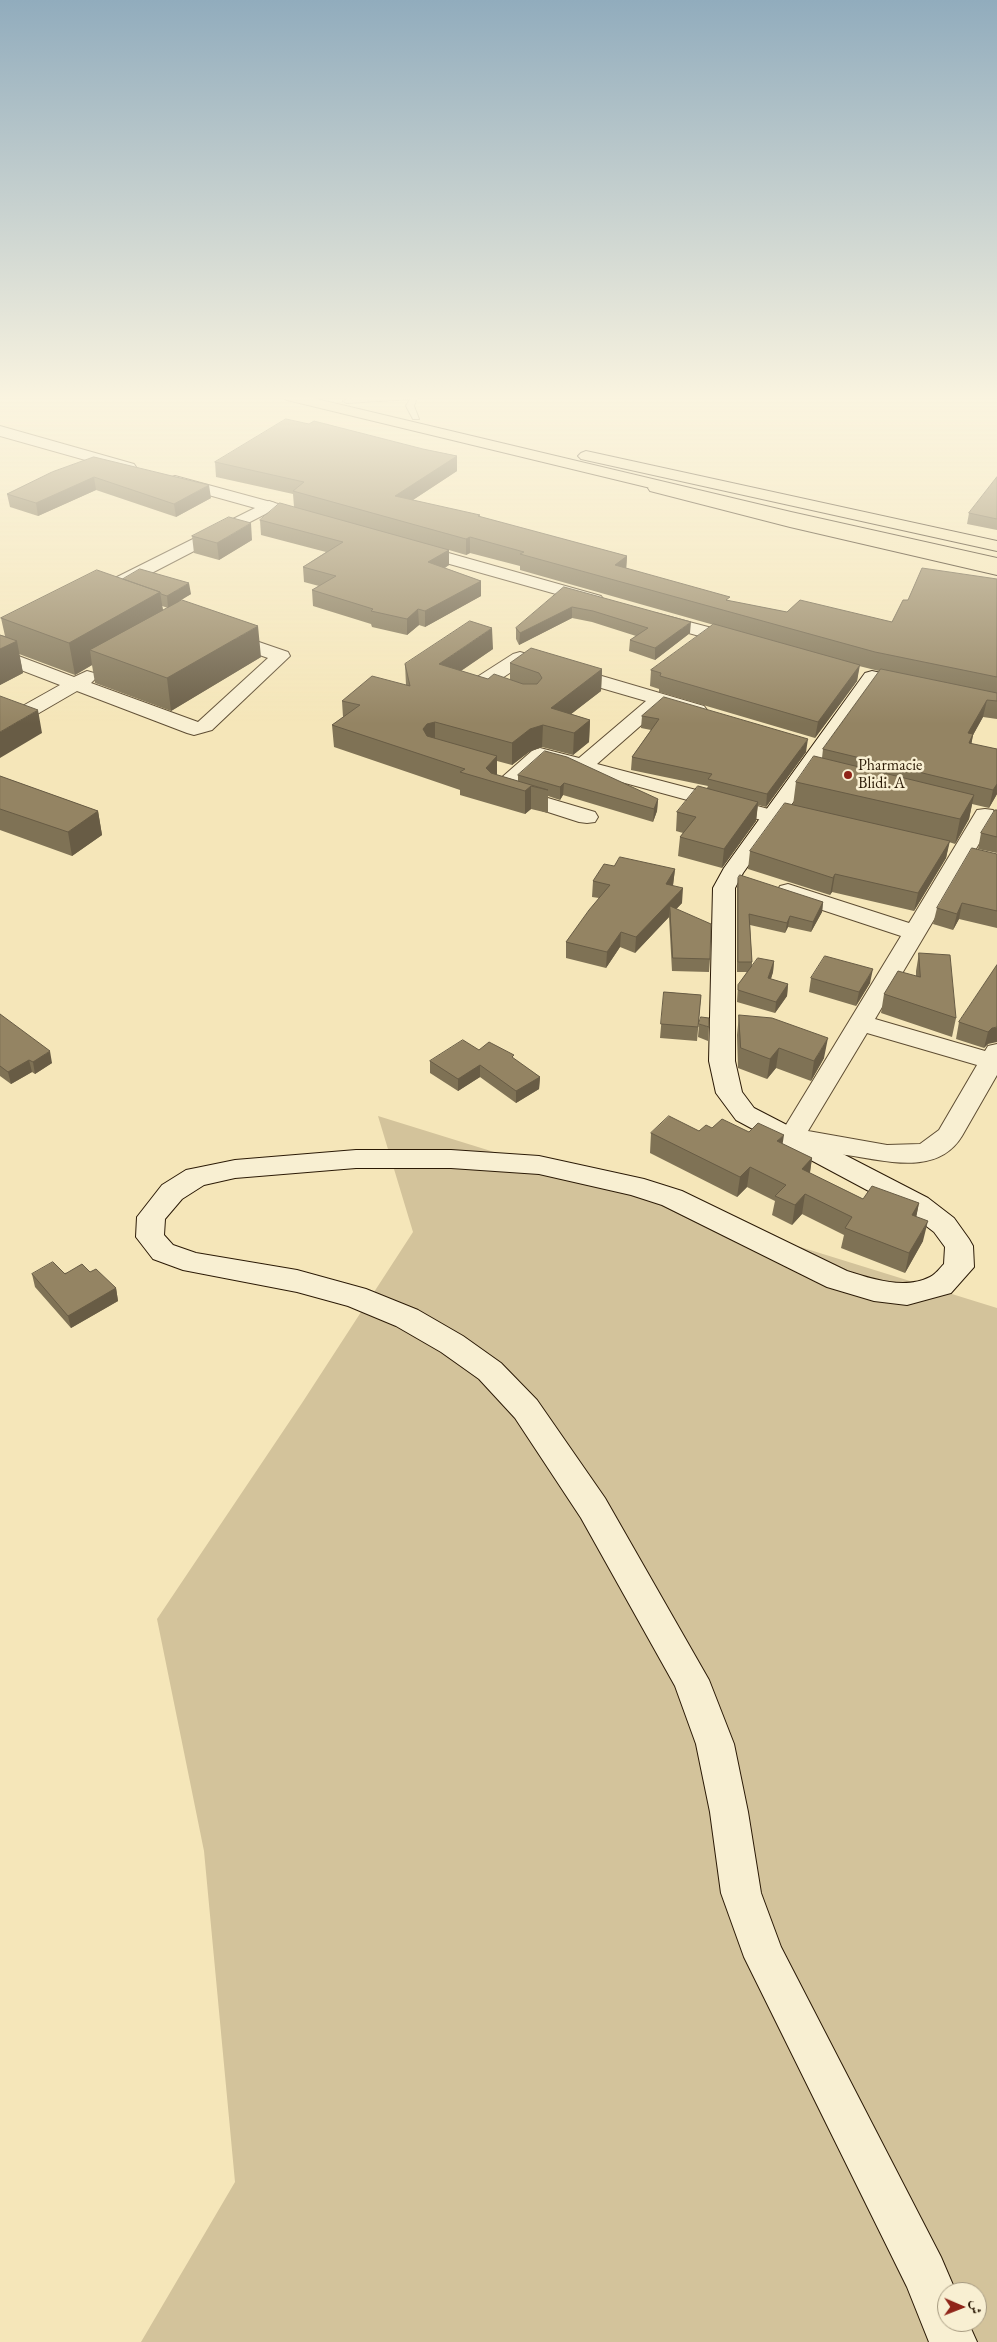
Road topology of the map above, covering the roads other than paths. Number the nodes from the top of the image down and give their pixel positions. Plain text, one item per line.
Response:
1 (717, 505) edge
2 (743, 505) edge
3 (791, 505) edge
4 (811, 505) edge
5 (269, 506) joint
6 (325, 522) edge
7 (399, 544) edge
8 (997, 546) edge
9 (997, 555) edge
10 (997, 563) edge
11 (997, 570) edge
12 (128, 602) edge
13 (614, 606) edge
14 (642, 614) edge
15 (211, 631) edge
16 (708, 632) junction
17 (692, 644) edge
18 (753, 645) edge
19 (3, 646) edge
20 (101, 669) edge
21 (76, 684) junction
22 (930, 689) edge
23 (660, 699) junction
24 (530, 700) edge
25 (0, 708) edge
26 (717, 716) edge
27 (582, 766) junction
28 (781, 814) junction
29 (983, 814) edge
30 (587, 817) dead end
31 (750, 879) junction
32 (916, 933) junction
33 (860, 1022) junction
34 (994, 1057) edge
35 (791, 1138) junction
36 (953, 2342) edge

1 - 11 main road
2 - 10 main road
3 - 9 main road
4 - 8 main road
5 - 6 street
5 - 12 street
7 - 13 street
14 - 16 street
15 - 21 street
16 - 17 street
16 - 18 street
19 - 21 street
20 - 21 street
21 - 25 street
22 - 28 street
23 - 24 street
23 - 26 street
23 - 27 street
27 - 28 street
27 - 30 street
28 - 31 street
29 - 32 street
31 - 32 street
31 - 35 street
32 - 33 street
33 - 34 street
33 - 35 street
34 - 35 street
35 - 36 street

